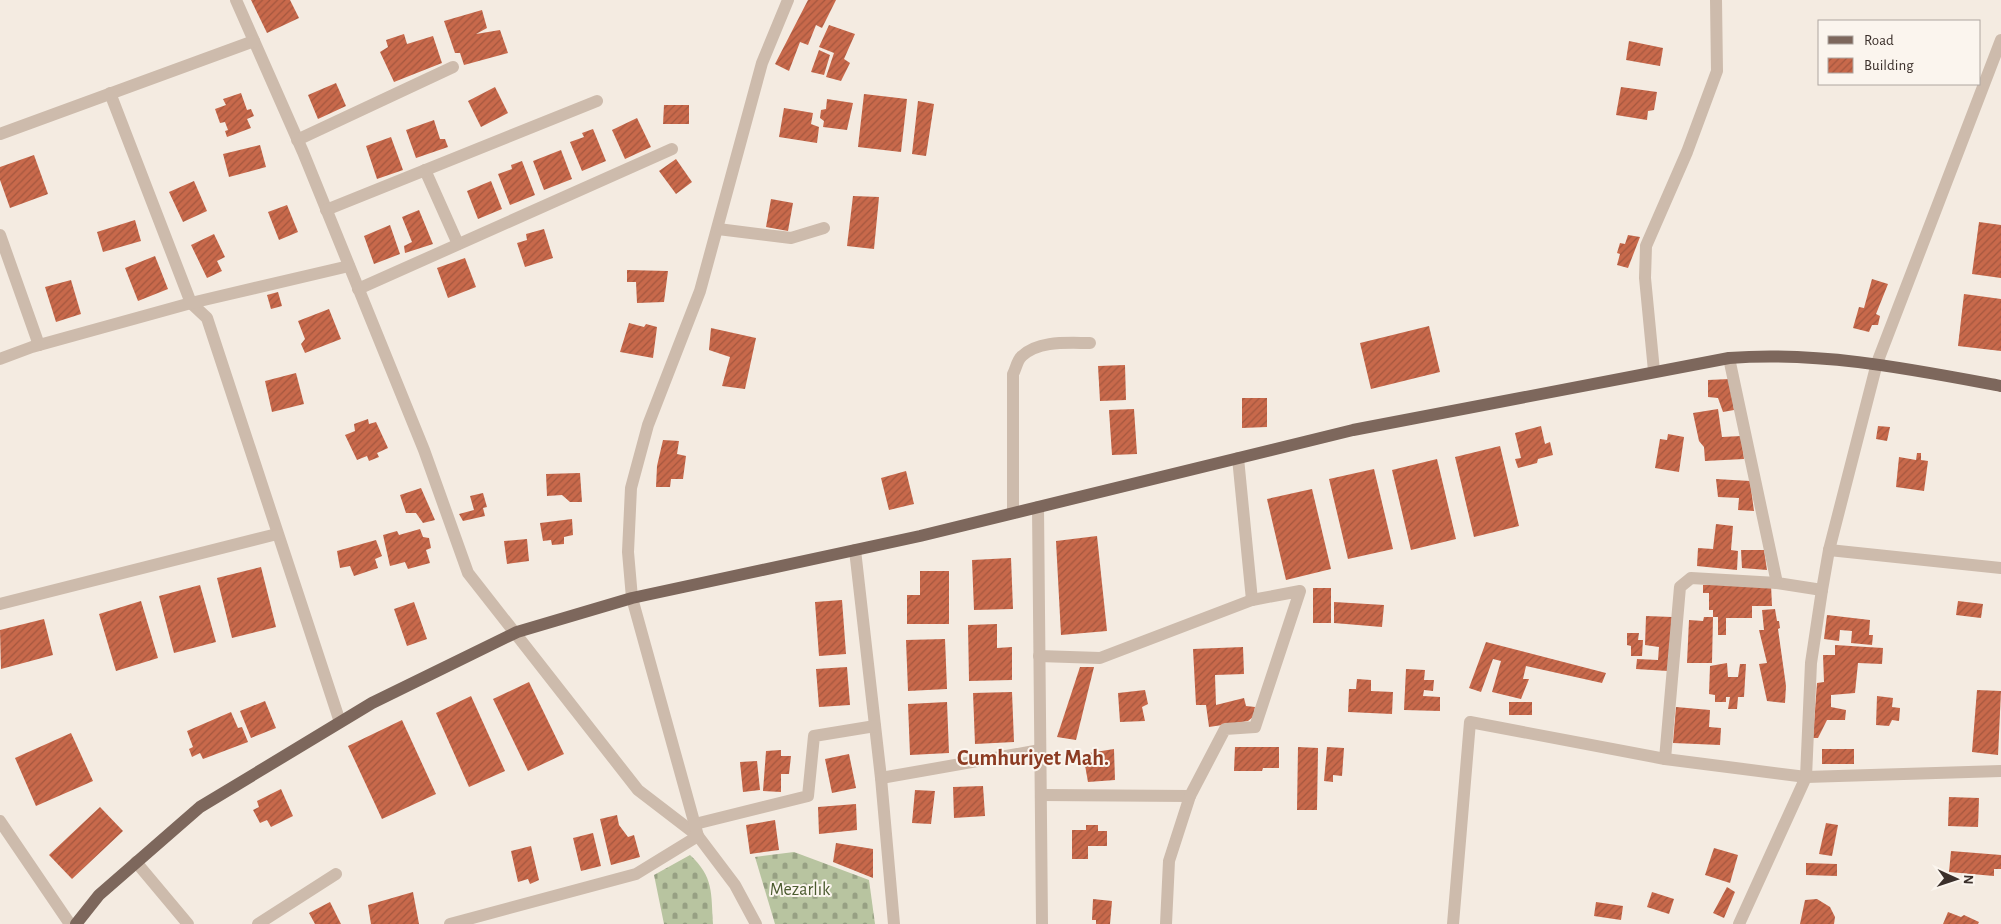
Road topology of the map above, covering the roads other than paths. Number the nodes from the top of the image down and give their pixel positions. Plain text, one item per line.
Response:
1 (236, 0) edge
2 (788, 0) edge
3 (1716, 0) edge
4 (254, 40) junction
5 (2001, 40) edge
6 (453, 67) dead end
7 (110, 93) junction
8 (597, 102) dead end
9 (0, 134) edge
10 (297, 140) junction
11 (672, 149) dead end
12 (425, 170) junction
13 (326, 210) junction
14 (824, 228) dead end
15 (718, 229) junction
16 (0, 235) edge
17 (458, 244) junction
18 (349, 266) junction
19 (358, 289) junction
20 (191, 303) junction
21 (1090, 343) dead end
22 (38, 345) junction
23 (1729, 358) junction
24 (0, 359) edge
25 (1877, 362) junction
26 (1654, 371) junction
27 (2001, 386) edge
28 (1238, 458) junction
29 (1038, 507) junction
30 (1013, 513) junction
31 (277, 534) junction
32 (855, 550) junction
33 (1830, 550) junction
34 (2001, 568) edge
35 (1777, 583) junction
36 (1822, 590) junction
37 (632, 598) junction
38 (1252, 600) junction
39 (0, 604) edge
40 (516, 632) junction
41 (1039, 656) junction
42 (340, 722) junction
43 (875, 726) junction
44 (1040, 750) junction
45 (1665, 758) junction
46 (2001, 771) edge
47 (1806, 777) junction
48 (881, 778) junction
49 (1041, 795) junction
50 (1190, 796) junction
51 (0, 821) edge
52 (696, 830) junction
53 (136, 862) junction
54 (336, 874) dead end
55 (494, 918) edge
56 (70, 924) edge
57 (76, 924) edge
58 (188, 924) edge
59 (258, 924) edge
60 (450, 924) edge
61 (756, 924) edge
62 (894, 924) edge
63 (1042, 924) edge
64 (1166, 924) edge
65 (1453, 924) edge
66 (1739, 924) edge

1 - 4 street
2 - 15 street
3 - 26 street
4 - 7 street
4 - 10 street
5 - 25 street
6 - 10 street
7 - 9 street
7 - 20 street
8 - 12 street
10 - 13 street
11 - 17 street
12 - 13 street
12 - 17 street
13 - 18 street
14 - 15 street
15 - 37 street
16 - 22 street
17 - 19 street
18 - 19 street
18 - 20 street
19 - 40 street
20 - 22 street
20 - 31 street
21 - 30 street
22 - 24 street
23 - 25 main road
23 - 26 main road
23 - 35 street
25 - 27 main road
25 - 33 street
26 - 28 main road
28 - 29 main road
28 - 38 street
29 - 30 main road
29 - 41 street
30 - 32 main road
31 - 39 street
31 - 42 street
32 - 37 main road
32 - 43 street
33 - 34 street
33 - 36 street
35 - 36 street
35 - 45 street
36 - 47 street
37 - 40 main road
37 - 52 street
38 - 41 street
38 - 50 street
40 - 42 main road
40 - 52 street
41 - 44 street
42 - 53 main road
43 - 48 street
43 - 52 street
44 - 48 street
44 - 49 street
45 - 47 street
45 - 65 street
46 - 47 street
47 - 66 street
48 - 62 street
49 - 50 street
49 - 63 street
50 - 64 street
51 - 56 street
52 - 55 street
52 - 61 street
53 - 57 main road
53 - 58 street
54 - 59 street
55 - 60 street

